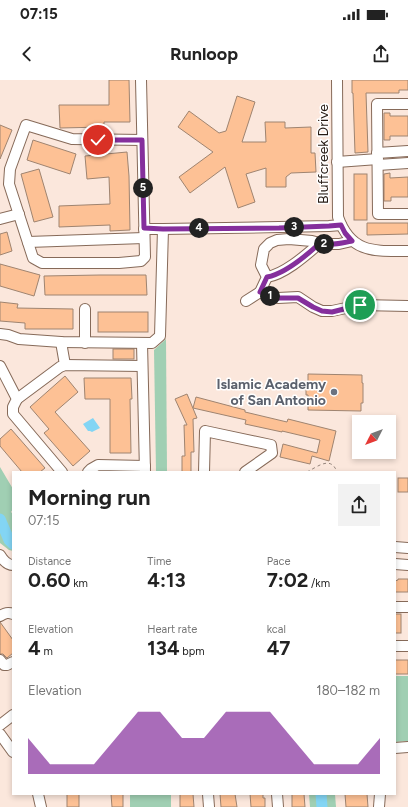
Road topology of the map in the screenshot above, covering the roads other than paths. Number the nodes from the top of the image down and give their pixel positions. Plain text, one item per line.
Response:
1 (141, 80) edge
2 (337, 80) edge
3 (408, 104) edge
4 (142, 140) junction
5 (408, 151) edge
6 (377, 159) junction
7 (337, 162) junction
8 (408, 163) edge
9 (5, 180) edge
10 (19, 214) junction
11 (408, 214) edge
12 (0, 219) edge
13 (341, 225) junction
14 (163, 229) junction
15 (144, 233) junction
16 (28, 242) junction
17 (320, 243) junction
18 (355, 243) junction
19 (408, 251) edge
20 (267, 277) junction
21 (260, 292) junction
22 (246, 301) dead end
23 (408, 306) edge
24 (85, 309) dead end
25 (0, 334) edge
26 (61, 342) junction
27 (85, 343) junction
28 (142, 343) junction
29 (65, 365) junction
30 (0, 366) edge
31 (142, 366) junction
32 (17, 399) junction
33 (145, 469) edge
34 (61, 471) edge
35 (89, 471) edge
36 (204, 471) edge
37 (245, 471) edge
38 (396, 547) edge
39 (408, 548) edge
40 (396, 564) edge
41 (408, 564) edge
42 (396, 607) edge
43 (408, 607) edge
44 (12, 614) edge
45 (0, 616) edge
46 (396, 646) edge
47 (408, 646) edge
48 (0, 660) edge
49 (12, 663) edge
50 (12, 716) edge
51 (0, 725) edge
52 (0, 734) edge
53 (408, 747) edge
54 (396, 748) edge
55 (12, 751) edge
56 (38, 795) edge
57 (208, 795) edge
58 (277, 795) edge
59 (380, 795) edge
60 (41, 807) edge
61 (209, 807) edge
62 (278, 807) edge
63 (379, 807) edge

1 - 4 street
2 - 7 street, Bluffcreek Drive
3 - 6 street
4 - 9 street
4 - 15 street
5 - 6 street
6 - 7 street
6 - 8 street
6 - 11 street
7 - 13 street, Bluffcreek Drive
9 - 10 street
10 - 12 street
10 - 16 street
13 - 14 street
13 - 18 street, Bluffcreek Drive
14 - 15 street
14 - 28 street
15 - 16 street
15 - 16 street
17 - 18 street
17 - 20 street
17 - 20 street
18 - 19 street
20 - 21 street
21 - 22 street
21 - 23 street
24 - 27 street
25 - 26 street
26 - 27 street
26 - 29 street
27 - 28 street
28 - 31 street
29 - 31 street
29 - 32 street
30 - 32 street
31 - 33 street
32 - 34 street
33 - 35 street
36 - 37 street
38 - 39 street
40 - 41 street
42 - 43 street
44 - 45 street
46 - 47 street
48 - 49 street
50 - 51 street
52 - 55 street
53 - 54 street
56 - 60 street
57 - 61 street
58 - 62 street
59 - 63 street

